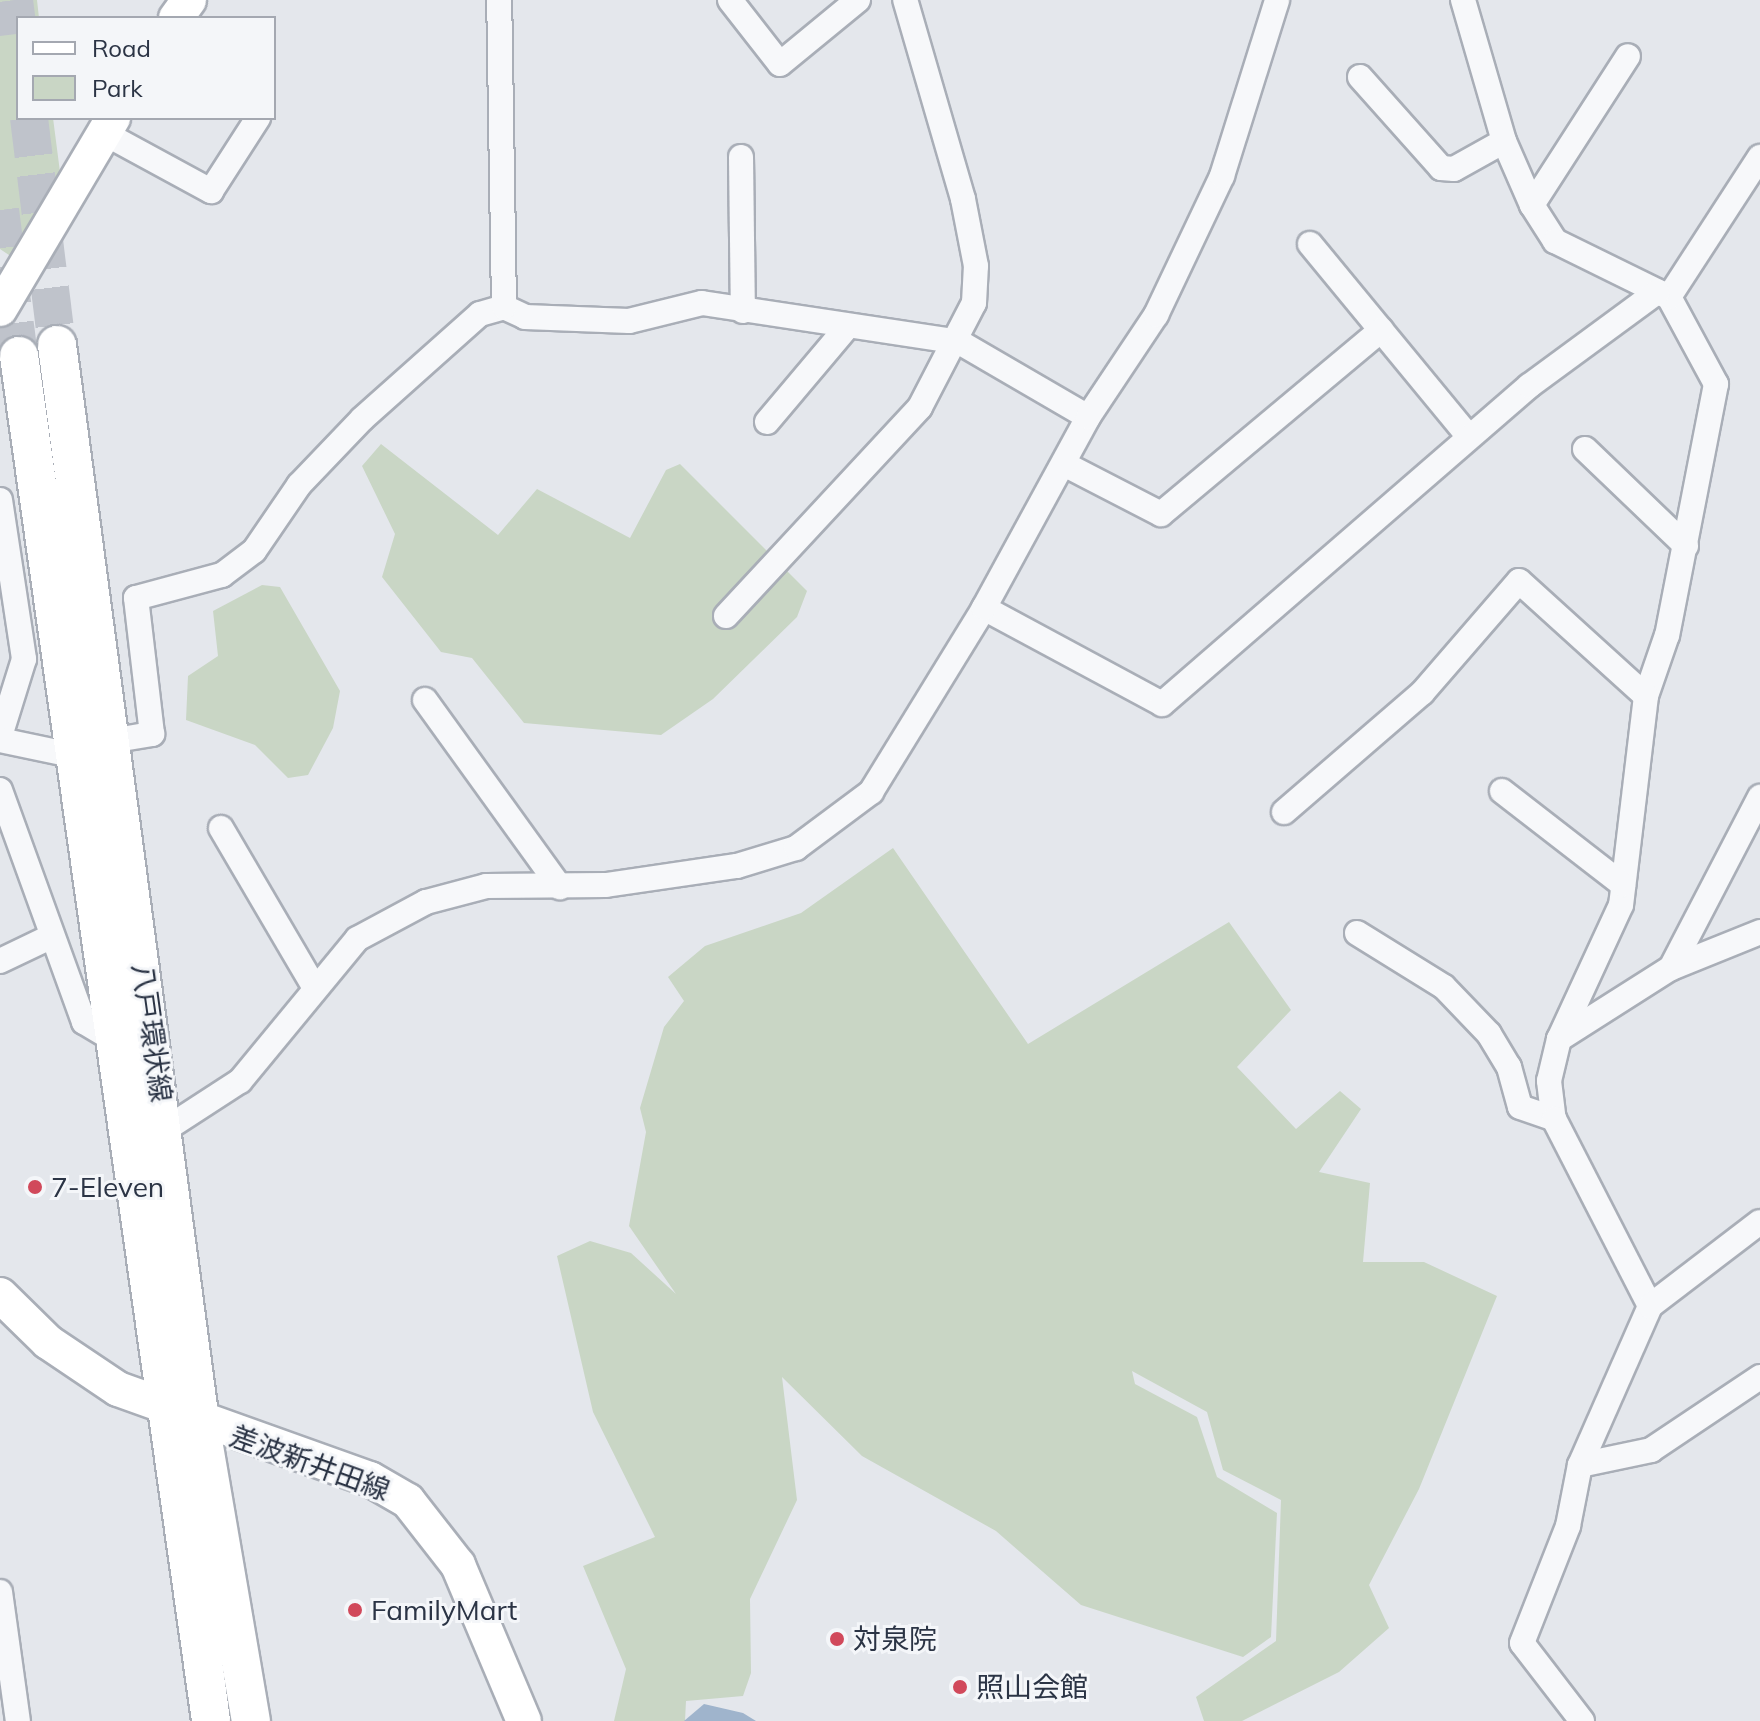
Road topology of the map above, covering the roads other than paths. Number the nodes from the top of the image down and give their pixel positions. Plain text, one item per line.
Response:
1 (499, 0) edge
2 (730, 0) edge
3 (858, 0) edge
4 (905, 0) edge
5 (1277, 0) edge
6 (1463, 0) edge
7 (1628, 56) dead end
8 (1360, 77) dead end
9 (257, 120) edge
10 (108, 126) edge
11 (1504, 141) junction
12 (741, 157) dead end
13 (1760, 157) edge
14 (1532, 205) junction
15 (1310, 244) dead end
16 (5, 286) edge
17 (1663, 294) junction
18 (504, 307) junction
19 (743, 311) junction
20 (847, 327) junction
21 (1381, 330) junction
22 (959, 342) junction
23 (57, 345) tunnel mouth
24 (19, 356) tunnel mouth
25 (1088, 417) junction
26 (767, 422) dead end
27 (1469, 437) junction
28 (1585, 449) dead end
29 (1064, 464) junction
30 (0, 500) edge
31 (1686, 546) junction
32 (984, 608) junction
33 (726, 616) dead end
34 (1646, 696) junction
35 (425, 700) dead end
36 (0, 738) edge
37 (93, 749) junction
38 (1502, 791) dead end
39 (0, 796) edge
40 (1760, 797) edge
41 (1284, 812) dead end
42 (221, 828) dead end
43 (1623, 885) junction
44 (560, 887) junction
45 (1760, 932) edge
46 (1357, 933) dead end
47 (48, 938) junction
48 (0, 961) edge
49 (1671, 968) junction
50 (315, 988) junction
51 (1559, 1039) junction
52 (117, 1042) junction
53 (1554, 1119) junction
54 (166, 1129) junction
55 (1760, 1222) edge
56 (0, 1295) edge
57 (1650, 1306) junction
58 (1760, 1377) edge
59 (183, 1417) junction
60 (1580, 1465) junction
61 (0, 1592) edge
62 (18, 1721) edge
63 (211, 1721) edge
64 (251, 1721) edge
65 (524, 1721) edge
66 (1582, 1721) edge

1 - 18 street
2 - 3 street
4 - 22 street
5 - 25 street
6 - 11 street
7 - 14 street
8 - 11 street
9 - 10 street
10 - 16 main road
11 - 14 street
12 - 19 street
13 - 17 street
14 - 17 street
15 - 21 street
17 - 27 street
17 - 31 street
18 - 19 street
18 - 37 street
19 - 20 street
20 - 22 street
20 - 26 street
21 - 27 street
21 - 29 street
22 - 25 street
22 - 33 street
23 - 37 main road, 八戸環状線
24 - 37 main road, 八戸環状線
25 - 29 street
27 - 32 street
28 - 31 street
29 - 32 street
30 - 36 street
31 - 34 street
32 - 44 street
34 - 41 street
34 - 43 street
35 - 44 street
36 - 37 street
37 - 52 main road, 八戸環状線
37 - 54 main road, 八戸環状線
38 - 43 street
39 - 47 street
40 - 49 street
42 - 50 street
43 - 51 street
44 - 50 street
45 - 49 street
46 - 53 street
47 - 48 street
47 - 52 street
49 - 51 street
50 - 54 street
51 - 53 street
52 - 59 main road, 八戸環状線
53 - 57 street
54 - 59 main road, 八戸環状線
55 - 57 street
56 - 59 main road, 差波新井田線
57 - 60 street
58 - 60 street
59 - 63 main road, 八戸環状線
59 - 64 main road, 八戸環状線
59 - 65 main road, 差波新井田線
60 - 66 street
61 - 62 street

